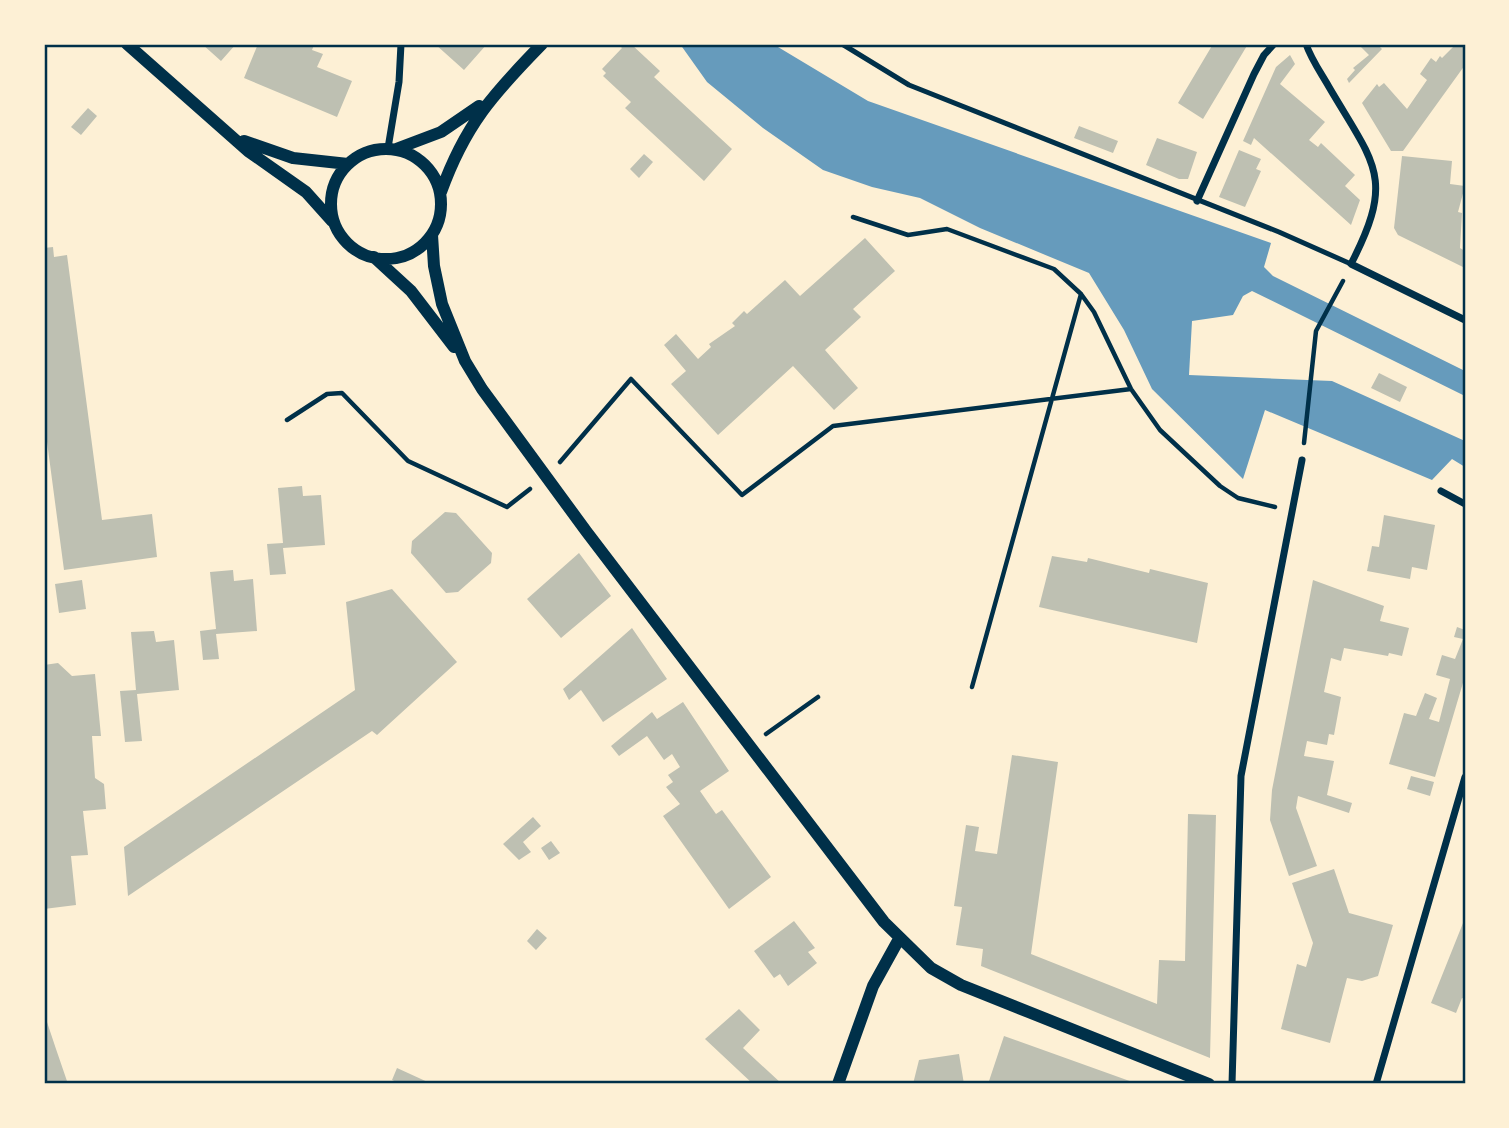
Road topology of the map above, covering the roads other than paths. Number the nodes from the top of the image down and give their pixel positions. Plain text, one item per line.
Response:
1 (127, 44) edge
2 (401, 44) edge
3 (542, 44) edge
4 (842, 44) edge
5 (1274, 44) edge
6 (1306, 44) edge
7 (488, 100) junction
8 (231, 135) junction
9 (392, 149) junction
10 (348, 164) junction
11 (440, 192) junction
12 (1197, 201) junction
13 (336, 225) junction
14 (432, 235) junction
15 (374, 257) junction
16 (1350, 264) junction
17 (1465, 320) edge
18 (465, 361) junction
19 (1302, 460) dead end
20 (1441, 491) dead end
21 (1465, 504) edge
22 (1465, 777) edge
23 (899, 939) junction
24 (838, 1084) edge
25 (1209, 1084) edge
26 (1232, 1084) edge
27 (1376, 1084) edge

1 - 8 street
2 - 9 street
3 - 7 street
4 - 12 lane
5 - 12 street
6 - 16 street
7 - 9 street
7 - 11 street
8 - 10 street
8 - 13 street
9 - 10 street
9 - 11 street
10 - 13 street
11 - 14 street
12 - 16 lane
13 - 15 street
14 - 15 street
14 - 18 street
15 - 18 street
16 - 17 street
18 - 23 street
19 - 26 street
20 - 21 street
22 - 27 street
23 - 24 street
23 - 25 street

